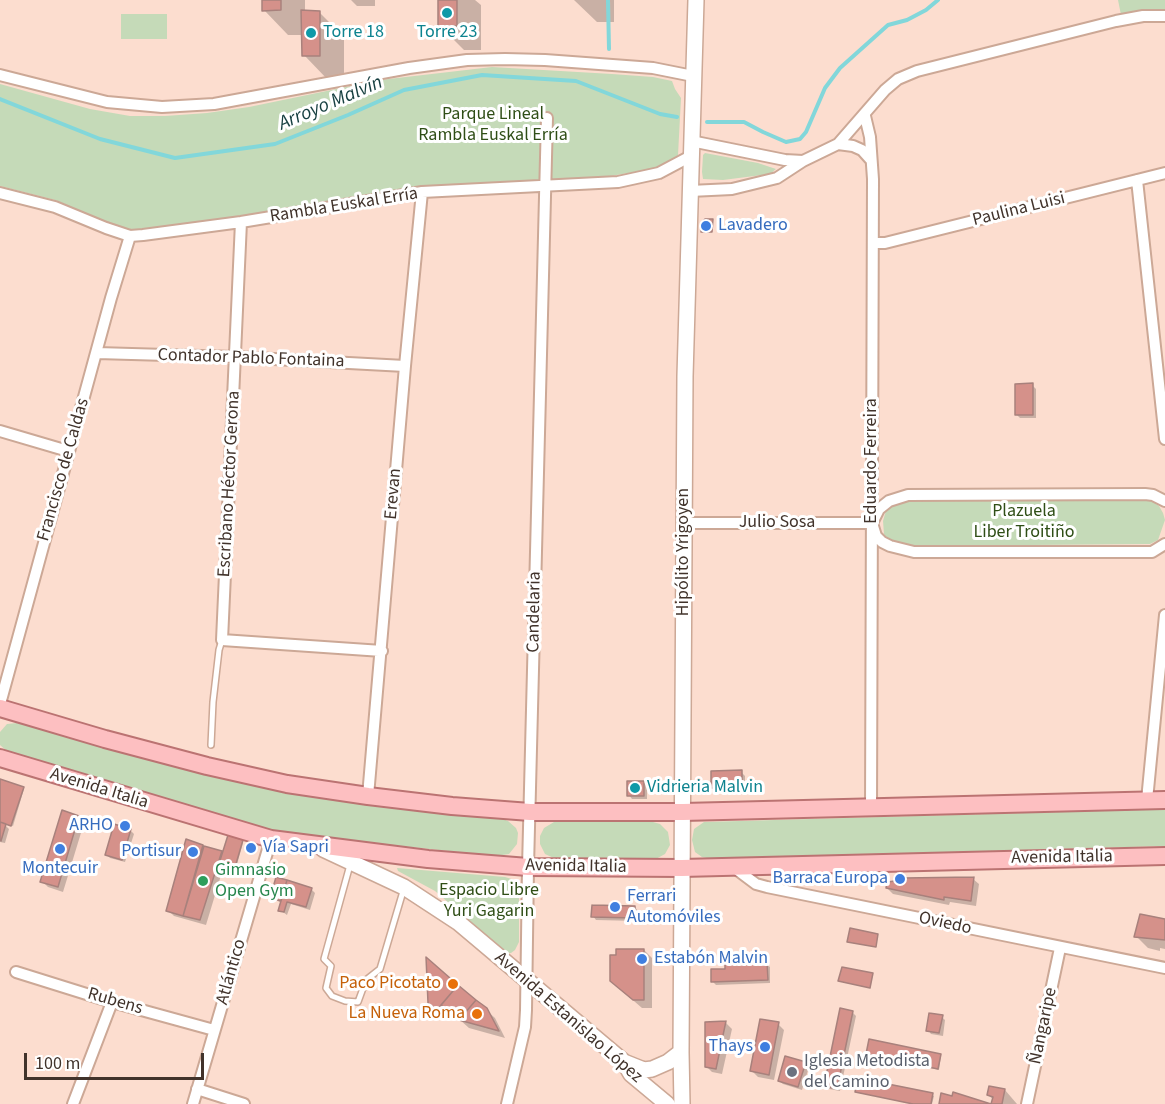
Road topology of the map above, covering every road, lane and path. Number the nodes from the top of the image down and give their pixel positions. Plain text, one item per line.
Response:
1 (696, 0) edge
2 (1165, 16) edge
3 (0, 75) edge
4 (693, 76) junction
5 (865, 116) junction
6 (547, 118) dead end
7 (838, 144) junction
8 (691, 148) junction
9 (871, 160) junction
10 (803, 161) junction
11 (1165, 173) edge
12 (1137, 180) junction
13 (546, 187) junction
14 (690, 191) junction
15 (422, 192) junction
16 (0, 193) edge
17 (242, 222) junction
18 (130, 236) junction
19 (873, 243) junction
20 (97, 353) junction
21 (236, 357) junction
22 (405, 366) junction
23 (0, 431) edge
24 (1165, 439) edge
25 (68, 451) junction
26 (1165, 501) edge
27 (683, 523) junction
28 (872, 524) junction
29 (1165, 544) edge
30 (1165, 615) edge
31 (222, 640) junction
32 (382, 651) junction
33 (0, 706) edge
34 (211, 745) dead end
35 (0, 758) edge
36 (368, 796) junction
37 (1148, 800) junction
38 (1165, 800) edge
39 (871, 808) junction
40 (530, 812) junction
41 (683, 812) junction
42 (271, 839) junction
43 (312, 845) junction
44 (1165, 856) edge
45 (351, 861) junction
46 (731, 866) junction
47 (528, 867) junction
48 (682, 867) junction
49 (404, 887) junction
50 (1060, 948) junction
51 (1165, 968) edge
52 (16, 972) dead end
53 (526, 980) junction
54 (112, 1002) junction
55 (214, 1030) junction
56 (681, 1052) junction
57 (624, 1062) junction
58 (197, 1089) junction
59 (73, 1104) edge
60 (193, 1104) edge
61 (244, 1104) edge
62 (507, 1104) edge
63 (667, 1104) edge
64 (682, 1104) edge
65 (1027, 1104) edge

1 - 4 street, Hipólito Yrigoyen
2 - 5 street
3 - 4 street
4 - 8 street, Hipólito Yrigoyen
5 - 7 street
5 - 9 street, Eduardo Ferreira
6 - 13 street, Candelaria
7 - 9 street
7 - 10 street
8 - 10 street
8 - 13 street, Rambla Euskal Erría
8 - 14 street, Hipólito Yrigoyen
9 - 19 street, Eduardo Ferreira
10 - 14 street
11 - 12 street, Paulina Luisi
12 - 19 street, Paulina Luisi
12 - 24 street
13 - 15 street, Rambla Euskal Erría
13 - 40 street, Candelaria
14 - 27 street, Hipólito Yrigoyen
15 - 17 street, Rambla Euskal Erría
15 - 22 street, Erevan
16 - 18 street, Rambla Euskal Erría
17 - 18 street, Rambla Euskal Erría
17 - 21 street, Escribano Héctor Gerona
18 - 20 street, Francisco de Caldas
19 - 28 street, Eduardo Ferreira
20 - 21 street, Contador Pablo Fontaina
20 - 25 street, Francisco de Caldas
21 - 22 street, Contador Pablo Fontaina
21 - 31 street, Escribano Héctor Gerona
22 - 32 street, Erevan
23 - 25 street
25 - 33 street, Francisco de Caldas
26 - 28 street
27 - 28 street, Julio Sosa
27 - 41 street, Hipólito Yrigoyen
28 - 29 street
28 - 39 street, Eduardo Ferreira
30 - 37 street
31 - 32 street
31 - 34 lane, Escribano Héctor Gerona
32 - 36 street, Erevan
33 - 36 main road
35 - 42 main road, Avenida Italia
36 - 40 main road
37 - 38 main road
37 - 39 main road
39 - 41 main road
40 - 41 main road
40 - 47 street, Candelaria
41 - 48 street, Hipólito Yrigoyen
42 - 43 main road, Avenida Italia
42 - 55 street, Atlántico
43 - 45 street, Avenida Estanislao López
43 - 47 main road, Avenida Italia
44 - 46 main road, Avenida Italia
45 - 49 street, Avenida Estanislao López
45 - 49 lane
46 - 48 main road, Avenida Italia
46 - 50 street, Oviedo
47 - 48 main road, Avenida Italia
47 - 53 street, Candelaria
48 - 56 street, Hipólito Yrigoyen
49 - 53 street, Avenida Estanislao López
50 - 51 street, Oviedo
50 - 65 street, Ñangaripe
52 - 54 street, Rubens
53 - 57 street, Avenida Estanislao López
53 - 62 street, Candelaria
54 - 55 street, Rubens
54 - 59 street
55 - 58 street, Atlántico
56 - 57 street
56 - 64 street, Hipólito Yrigoyen
57 - 63 street, Avenida Estanislao López
58 - 60 street, Atlántico
58 - 61 street

